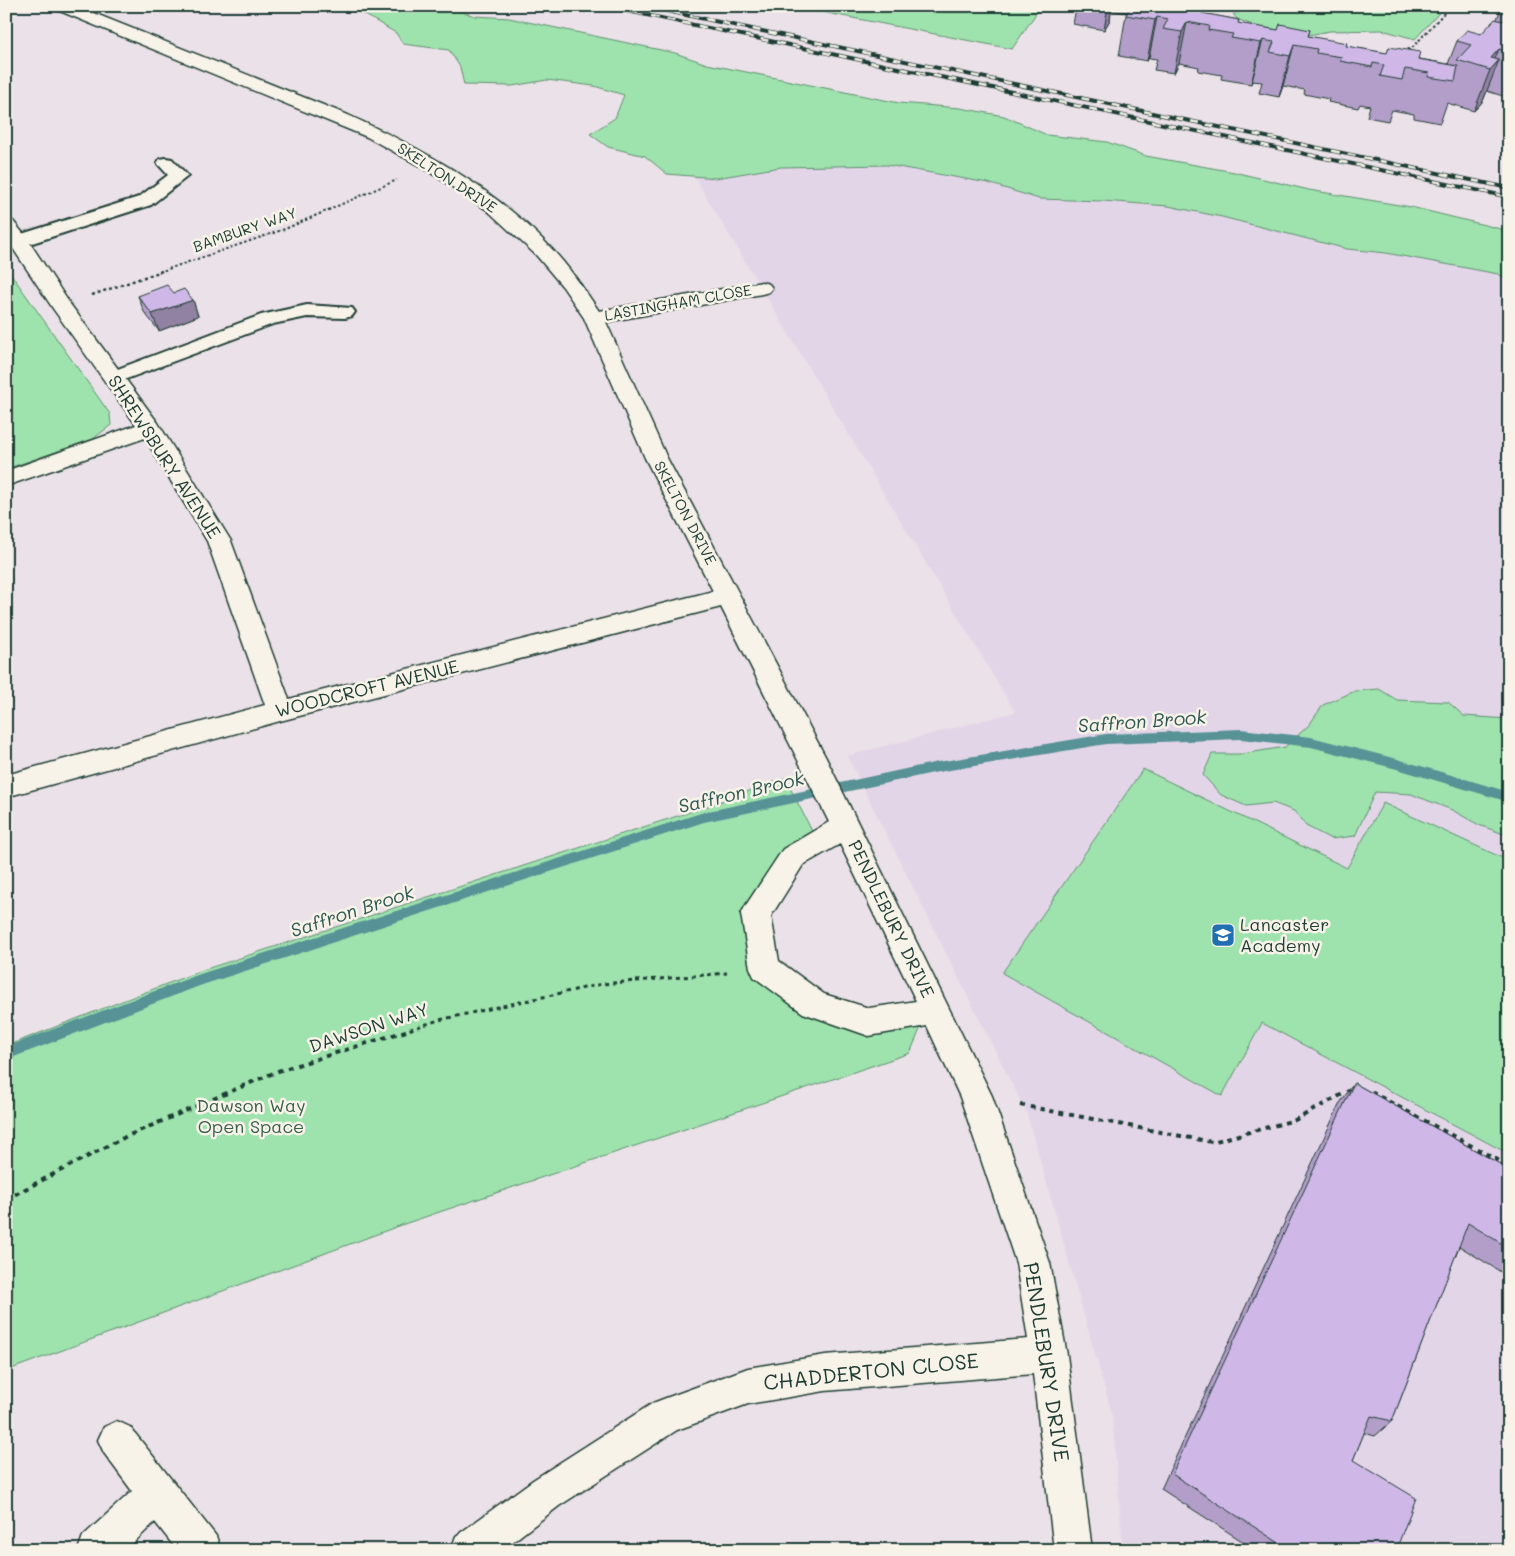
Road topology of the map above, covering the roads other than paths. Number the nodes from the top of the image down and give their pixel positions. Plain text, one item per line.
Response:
1 (61, 6) edge
2 (166, 163) dead end
3 (10, 231) edge
4 (762, 288) dead end
5 (345, 312) dead end
6 (594, 318) junction
7 (114, 378) junction
8 (150, 428) junction
9 (6, 479) edge
10 (728, 596) junction
11 (280, 711) junction
12 (6, 786) edge
13 (845, 828) junction
14 (936, 1011) junction
15 (1049, 1355) junction
16 (117, 1440) dead end
17 (157, 1494) junction
18 (97, 1550) edge
19 (202, 1550) edge
20 (470, 1550) edge
21 (1073, 1550) edge

1 - 6 street, SKELTON DRIVE
2 - 3 lane
3 - 7 street, SHREWSBURY AVENUE
4 - 6 street, LASTINGHAM CLOSE
5 - 7 lane
6 - 10 street, SKELTON DRIVE
7 - 8 street, SHREWSBURY AVENUE
8 - 9 street
8 - 11 street, SHREWSBURY AVENUE
10 - 11 street, WOODCROFT AVENUE
10 - 13 street, PENDLEBURY DRIVE
11 - 12 street, WOODCROFT AVENUE
13 - 14 street, PENDLEBURY DRIVE
13 - 14 street, PENDLEBURY DRIVE
14 - 15 street, PENDLEBURY DRIVE
15 - 20 street, CHADDERTON CLOSE
15 - 21 street, PENDLEBURY DRIVE
16 - 17 street
17 - 18 street
17 - 19 street

